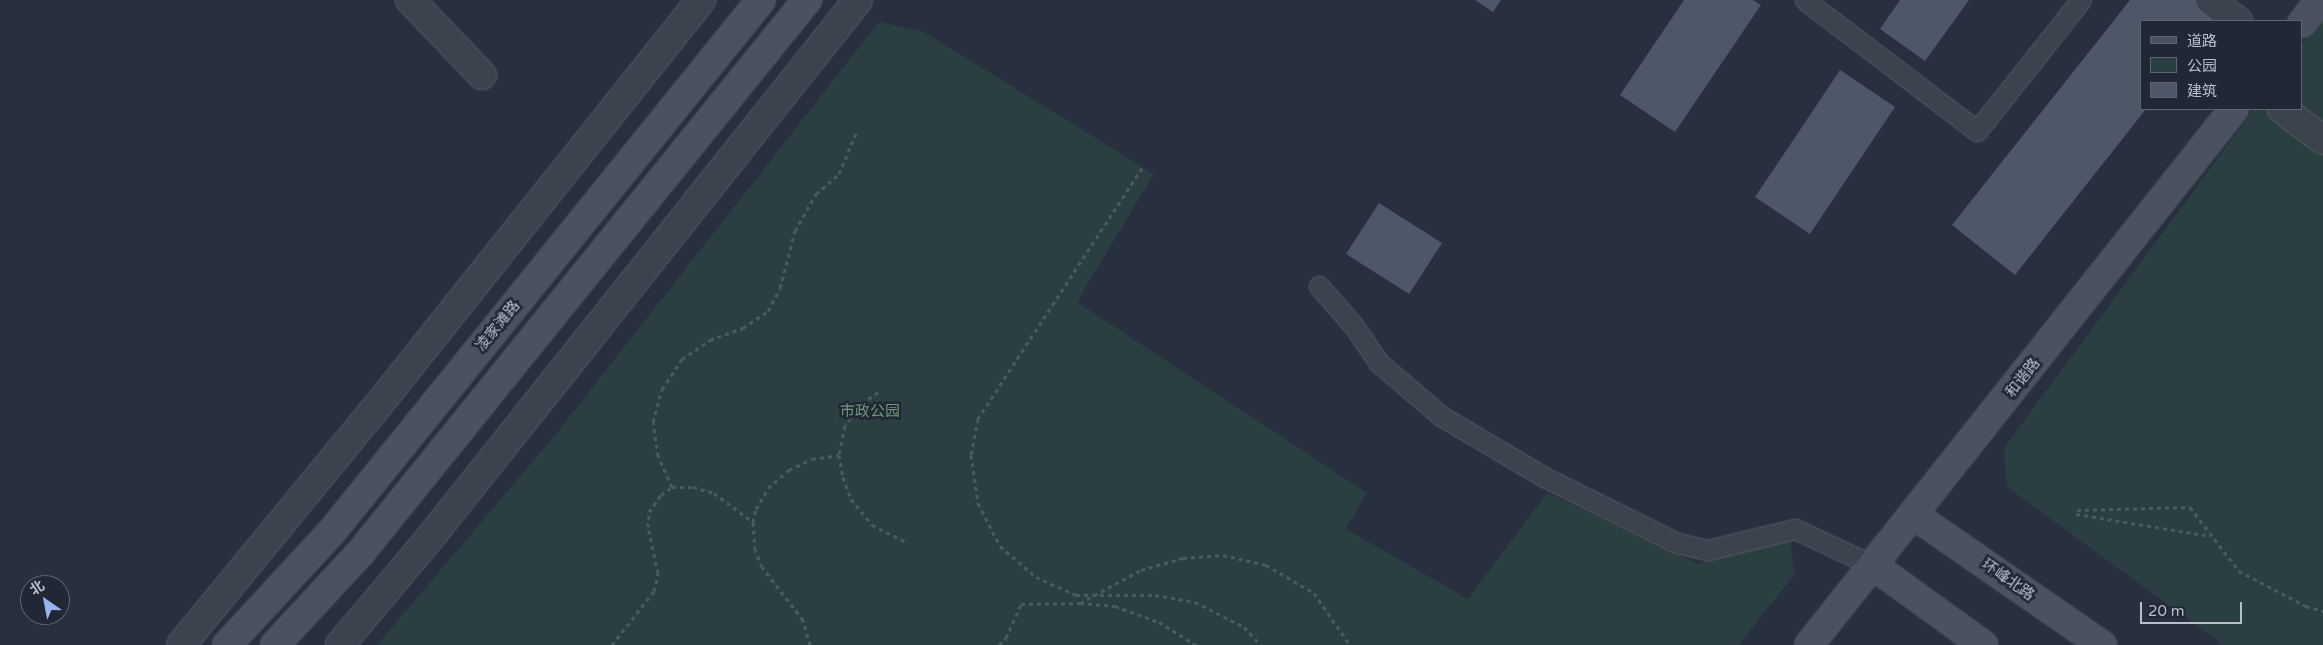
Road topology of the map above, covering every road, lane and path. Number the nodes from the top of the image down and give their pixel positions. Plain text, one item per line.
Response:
1 (410, 0) edge
2 (701, 0) edge
3 (761, 0) edge
4 (807, 0) edge
5 (858, 0) edge
6 (1805, 0) edge
7 (2081, 0) edge
8 (2210, 0) edge
9 (2237, 20) edge
10 (482, 75) dead end
11 (2233, 110) edge
12 (2283, 110) edge
13 (857, 131) dead end
14 (2323, 140) edge
15 (1142, 168) dead end
16 (1319, 286) dead end
17 (878, 392) dead end
18 (838, 455) junction
19 (672, 486) junction
20 (1914, 515) junction
21 (753, 522) junction
22 (2212, 536) junction
23 (908, 543) dead end
24 (1874, 566) junction
25 (1096, 594) junction
26 (1080, 603) junction
27 (2323, 611) edge
28 (181, 645) edge
29 (227, 645) edge
30 (275, 645) edge
31 (340, 645) edge
32 (612, 645) edge
33 (810, 645) edge
34 (999, 645) edge
35 (1196, 645) edge
36 (1261, 645) edge
37 (1350, 645) edge
38 (1809, 645) edge
39 (1983, 645) edge
40 (2102, 645) edge

1 - 10 street
2 - 28 street
3 - 29 main road, 凌家滩路
4 - 30 main road
5 - 31 street
6 - 7 lane
8 - 9 street
11 - 20 main road, 和谐路
12 - 14 street
13 - 19 path
15 - 25 path
16 - 24 lane
17 - 18 path
18 - 21 path
18 - 23 path
19 - 21 path
19 - 32 path
20 - 24 main road, 和谐路
20 - 40 main road, 环峰北路
21 - 33 path
22 - 22 path
22 - 27 path
24 - 38 main road, 和谐路
24 - 39 main road
25 - 26 path
25 - 36 path
25 - 37 path
26 - 34 path
26 - 35 path

